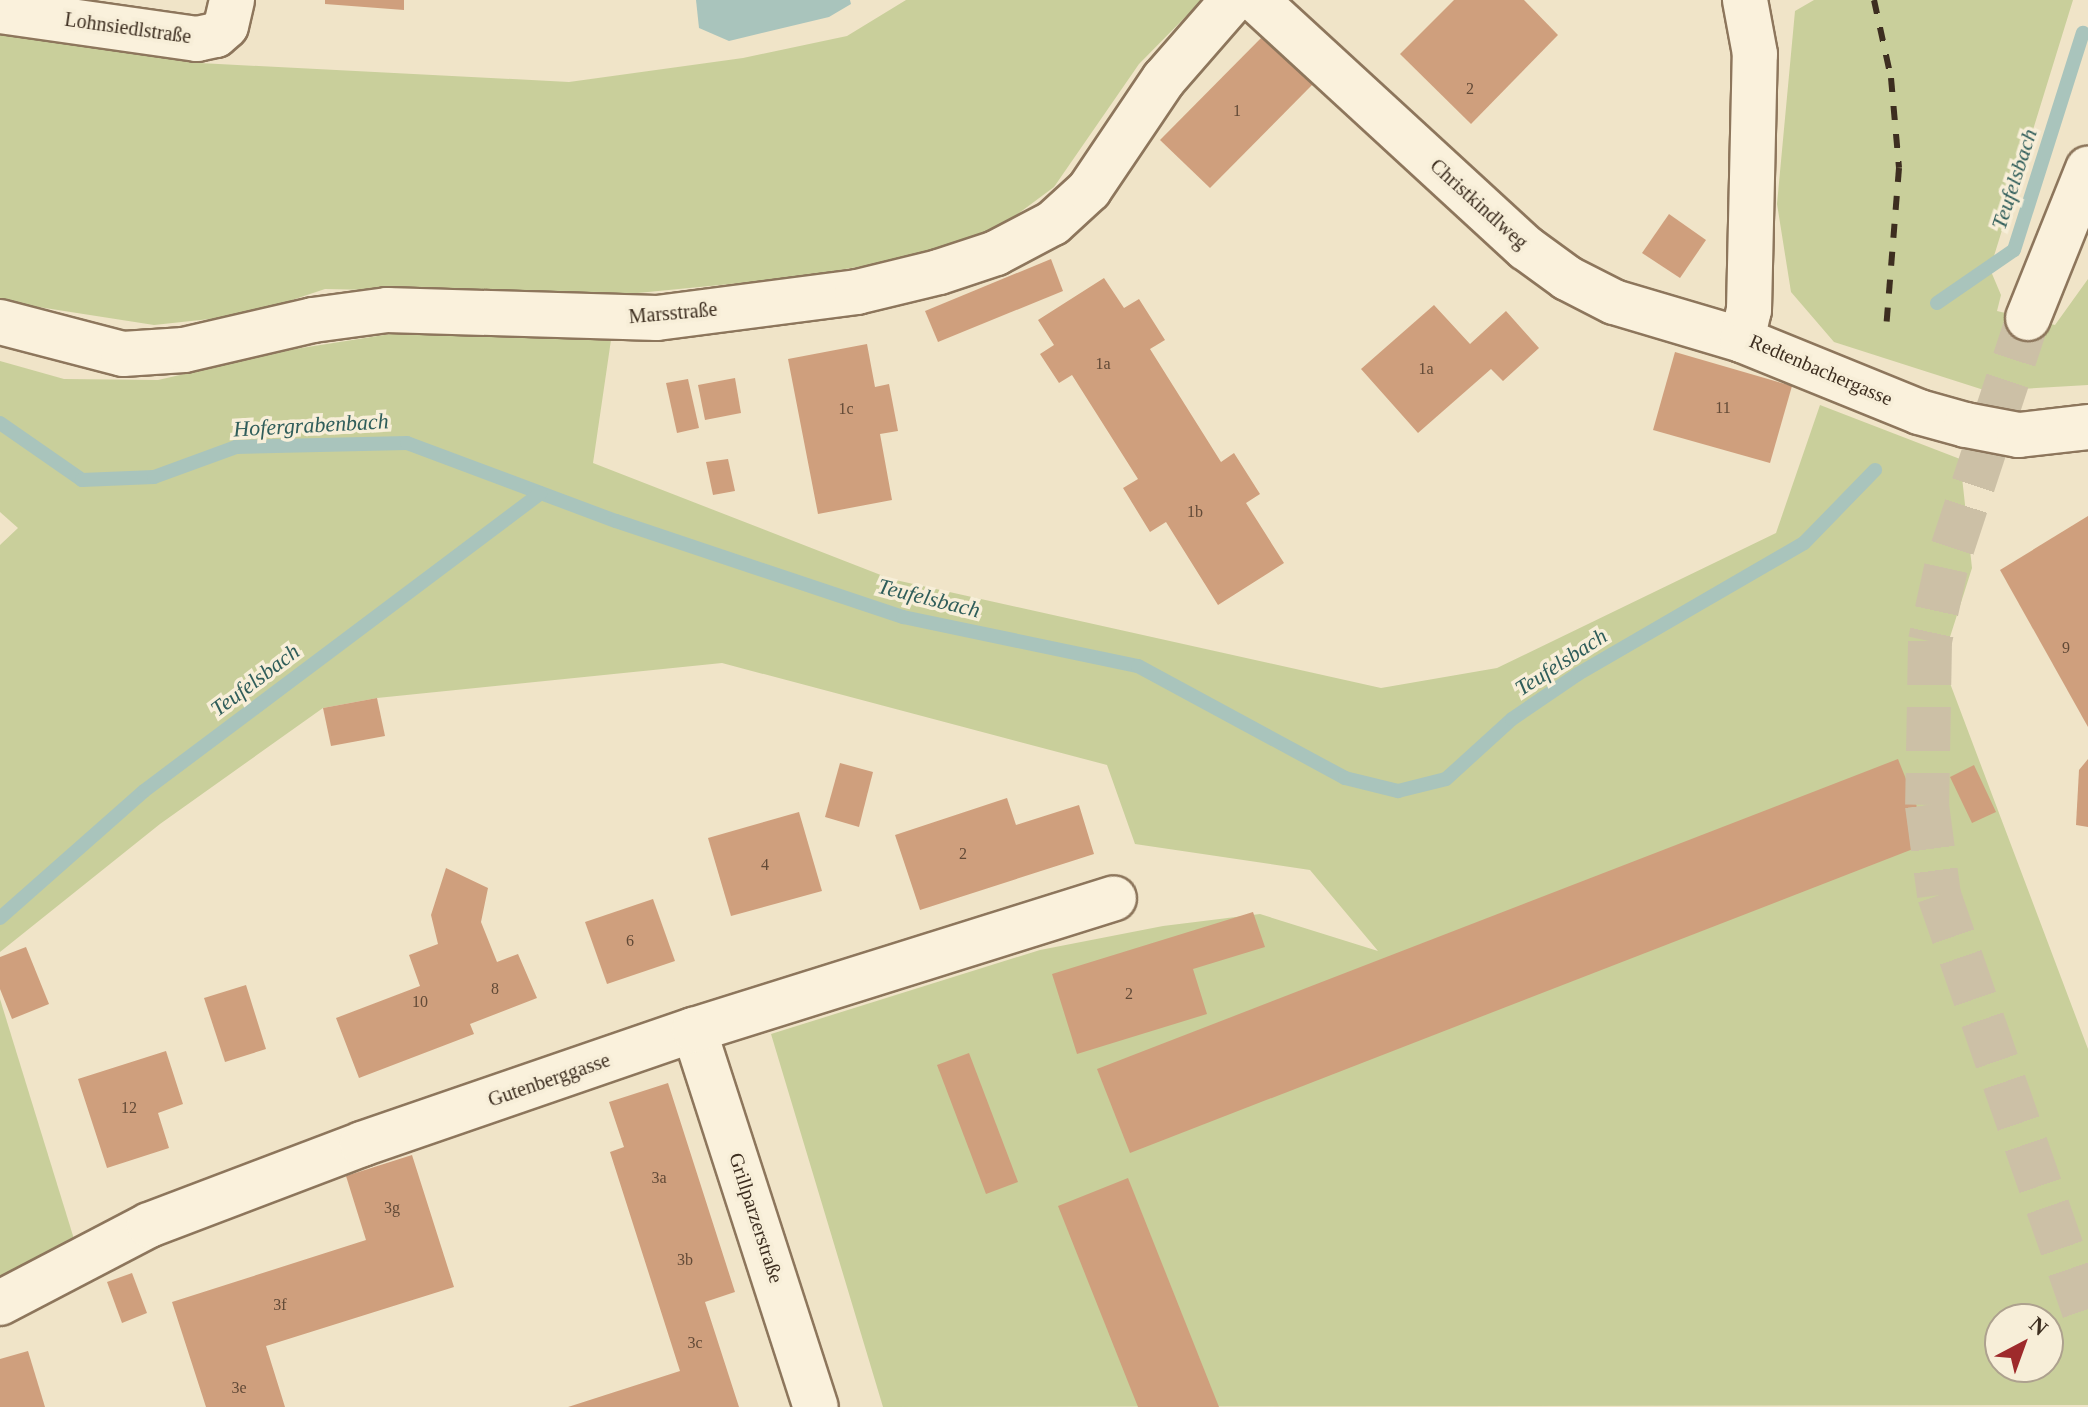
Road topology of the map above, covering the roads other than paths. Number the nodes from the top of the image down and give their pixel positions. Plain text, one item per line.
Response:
1 (232, 0) edge
2 (1233, 0) edge
3 (1256, 0) edge
4 (1745, 0) edge
5 (0, 11) edge
6 (2088, 169) edge
7 (2028, 318) tunnel mouth
8 (0, 322) edge
9 (1742, 340) junction
10 (2088, 427) edge
11 (1114, 898) dead end
12 (694, 1030) junction
13 (0, 1303) edge
14 (816, 1407) edge

1 - 5 street, Lohnsiedlstraße
2 - 8 street, Marsstraße
3 - 9 street, Christkindlweg
4 - 9 street, Redtenbachergasse
6 - 7 street
9 - 10 street, Redtenbachergasse
11 - 12 street, Gutenberggasse
12 - 13 street, Gutenberggasse
12 - 14 street, Grillparzerstraße

